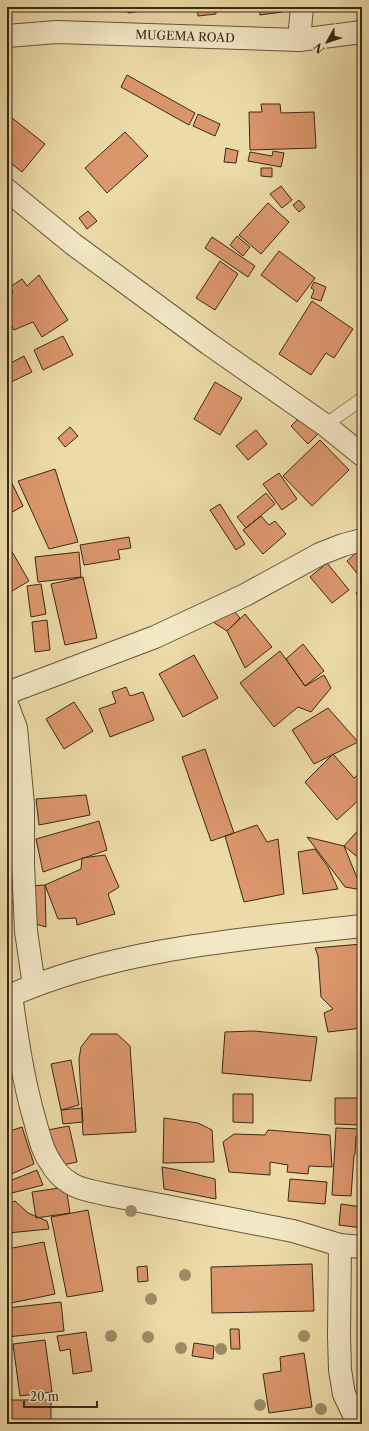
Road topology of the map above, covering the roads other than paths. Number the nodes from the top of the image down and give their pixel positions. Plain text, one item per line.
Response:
1 (302, 7) edge
2 (362, 32) edge
3 (7, 36) edge
4 (300, 40) junction
5 (7, 190) edge
6 (362, 399) edge
7 (326, 425) junction
8 (362, 455) edge
9 (362, 540) edge
10 (7, 693) edge
11 (7, 704) edge
12 (362, 926) edge
13 (34, 986) junction
14 (9, 996) edge
15 (340, 1245) junction
16 (362, 1247) edge
17 (360, 1424) edge

1 - 4 street
2 - 4 street, MUGEMA ROAD
3 - 4 street, MUGEMA ROAD
5 - 7 street
6 - 7 lane
7 - 8 street
9 - 10 street
11 - 13 street
12 - 13 street
13 - 14 street
14 - 15 street
15 - 16 street
15 - 17 street

